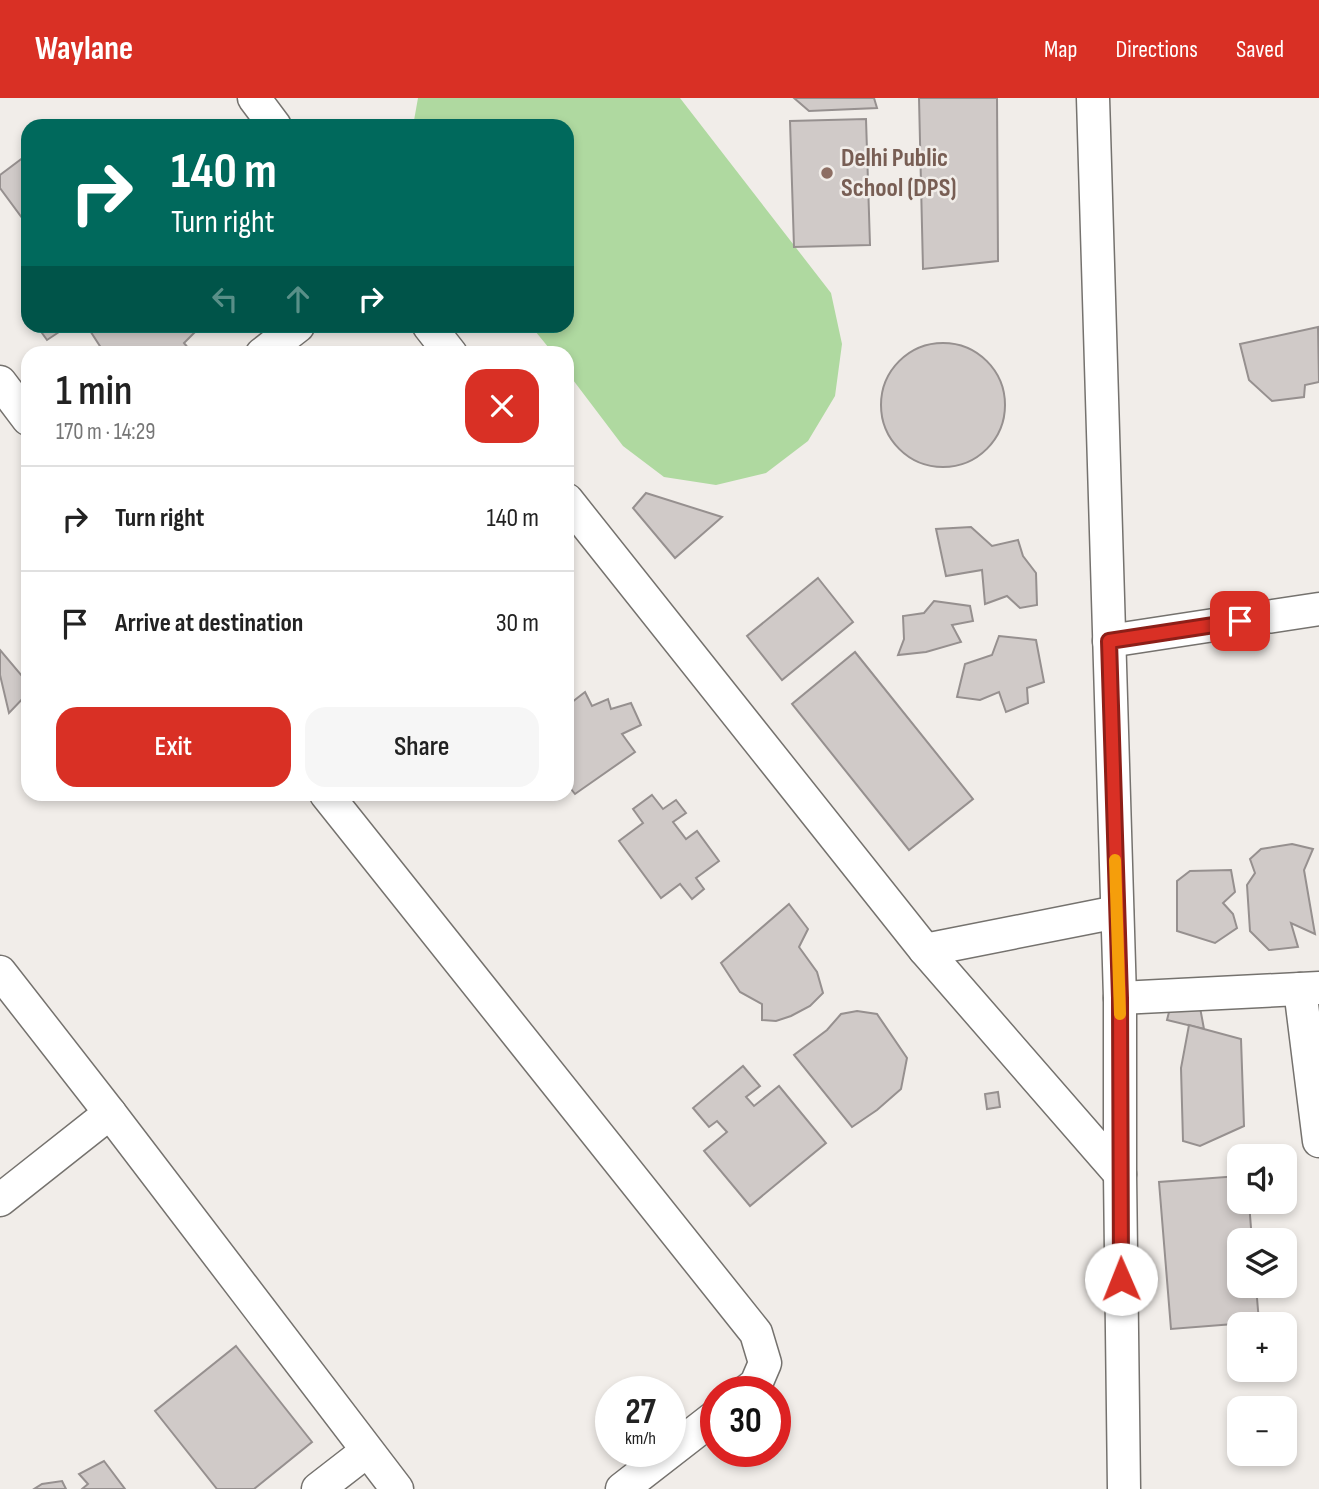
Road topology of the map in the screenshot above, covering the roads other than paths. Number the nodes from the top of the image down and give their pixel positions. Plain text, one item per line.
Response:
1 (254, 98) edge
2 (1093, 98) edge
3 (270, 119) edge
4 (289, 333) edge
5 (272, 346) edge
6 (0, 382) edge
7 (21, 410) edge
8 (574, 509) edge
9 (1319, 609) edge
10 (1109, 641) junction
11 (332, 801) edge
12 (1117, 912) junction
13 (925, 950) junction
14 (0, 972) edge
15 (1309, 989) edge
16 (1120, 998) junction
17 (110, 1113) junction
18 (1319, 1141) edge
19 (1120, 1174) junction
20 (0, 1200) edge
21 (759, 1376) edge
22 (700, 1428) edge
23 (367, 1451) junction
24 (318, 1489) edge
25 (397, 1489) edge
26 (622, 1489) edge
27 (1124, 1489) edge

1 - 3 street
2 - 10 street
4 - 5 street
6 - 7 street
8 - 13 street
9 - 10 street
10 - 12 street
11 - 21 street
12 - 13 street
12 - 16 street
13 - 19 street
14 - 17 street
15 - 16 street
15 - 18 street
16 - 19 street
17 - 20 street
17 - 23 street
19 - 27 street
22 - 26 street
23 - 24 street
23 - 25 street

